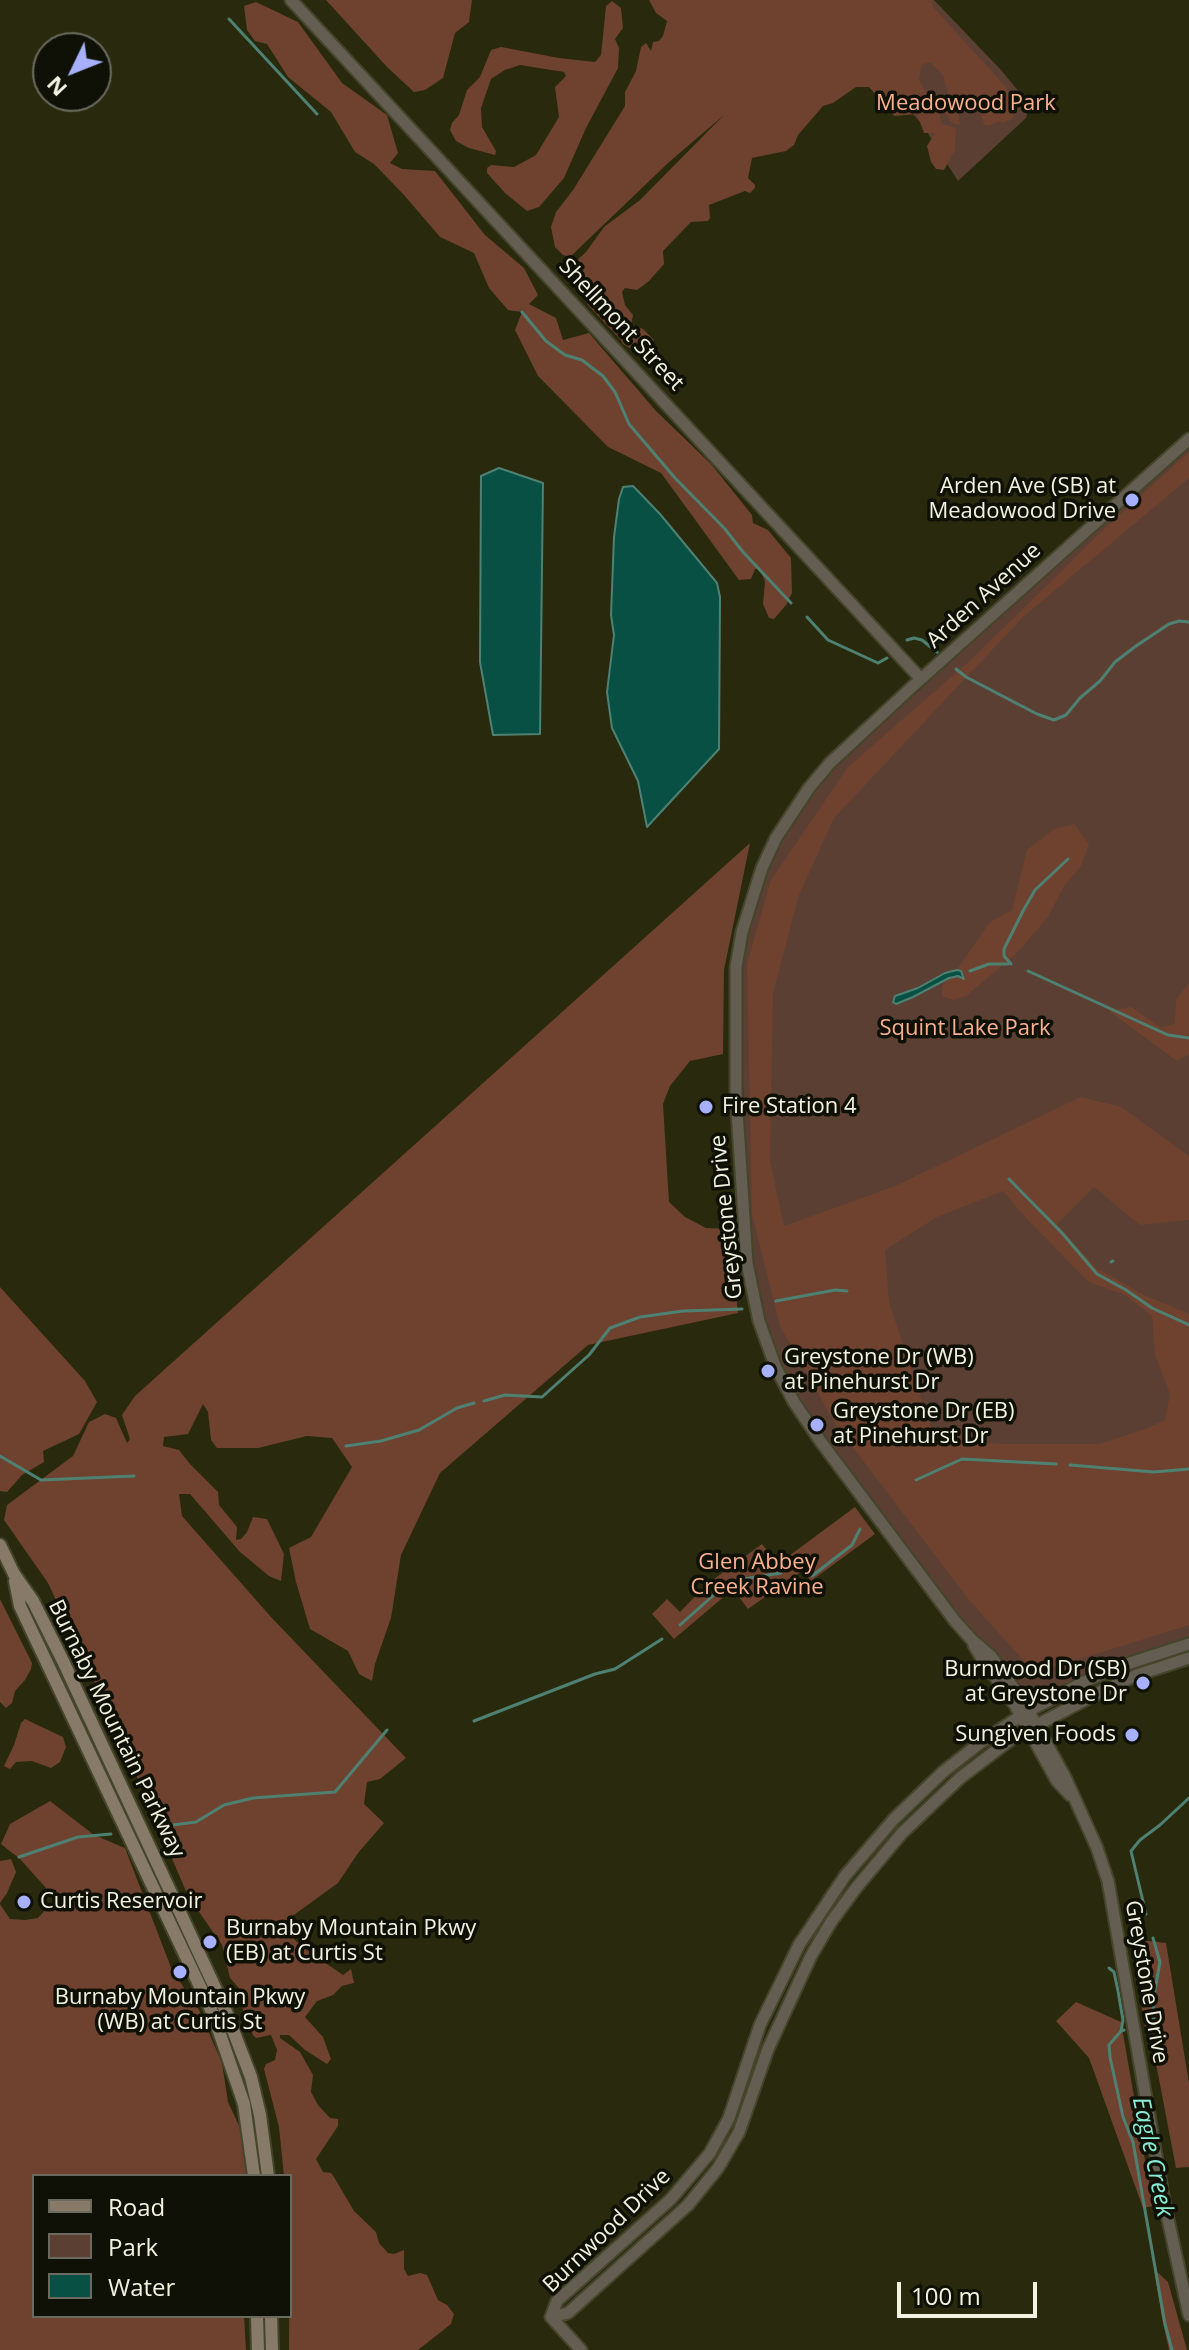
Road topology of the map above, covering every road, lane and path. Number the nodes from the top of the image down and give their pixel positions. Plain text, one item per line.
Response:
1 (291, 0) edge
2 (1189, 439) edge
3 (921, 679) junction
4 (809, 788) joint
5 (0, 1545) edge
6 (14, 1574) junction
7 (1189, 1644) edge
8 (1189, 1658) edge
9 (1024, 1713) junction
10 (1032, 1726) junction
11 (254, 2174) edge
12 (268, 2174) edge
13 (1189, 2315) edge
14 (551, 2317) junction
15 (257, 2318) edge
16 (271, 2318) edge
17 (258, 2350) edge
18 (272, 2350) edge
19 (581, 2350) edge

1 - 3 street, Shellmont Street
2 - 3 street, Arden Avenue
3 - 4 street, Arden Avenue
4 - 9 street, Greystone Drive
5 - 6 main road, Burnaby Mountain Parkway
6 - 11 main road, Burnaby Mountain Parkway
6 - 12 main road, Burnaby Mountain Parkway
7 - 9 street, Burnwood Drive
8 - 10 street, Burnwood Drive
9 - 10 street, Greystone Drive
9 - 14 street, Burnwood Drive
10 - 13 street, Greystone Drive
10 - 14 street, Burnwood Drive
14 - 19 street
15 - 17 main road
16 - 18 main road

